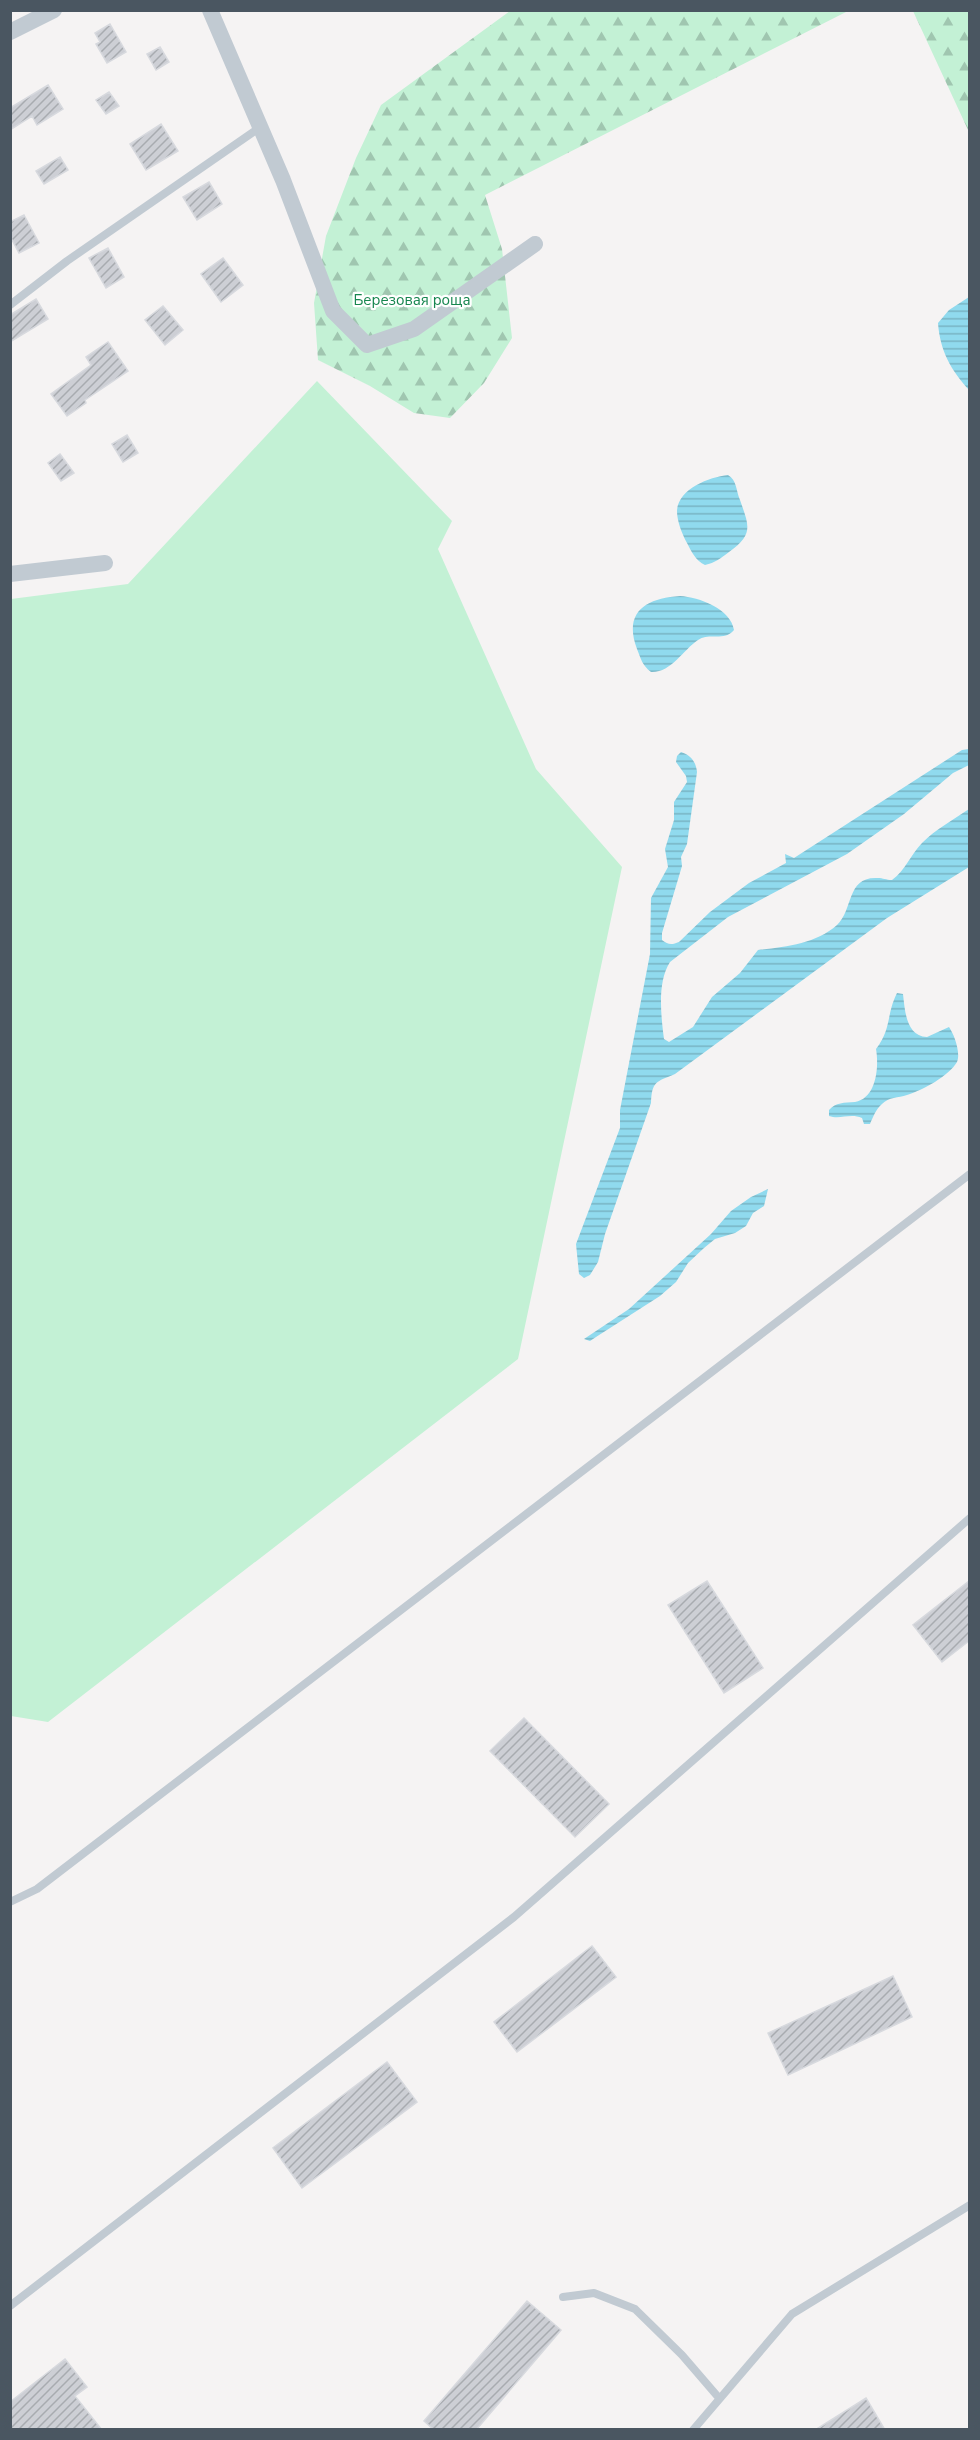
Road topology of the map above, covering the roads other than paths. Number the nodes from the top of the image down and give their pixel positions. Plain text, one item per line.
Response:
1 (54, 10) edge
2 (210, 10) edge
3 (10, 32) edge
4 (259, 128) junction
5 (536, 244) dead end
6 (10, 304) edge
7 (105, 563) dead end
8 (10, 574) edge
9 (969, 1174) edge
10 (969, 1518) edge
11 (10, 1902) edge
12 (968, 2208) edge
13 (563, 2297) dead end
14 (10, 2306) edge
15 (719, 2398) junction
16 (693, 2430) edge

1 - 3 street
2 - 4 street
4 - 5 street
4 - 6 lane
7 - 8 street
9 - 11 lane
10 - 14 lane
12 - 15 lane
13 - 15 lane
15 - 16 lane

